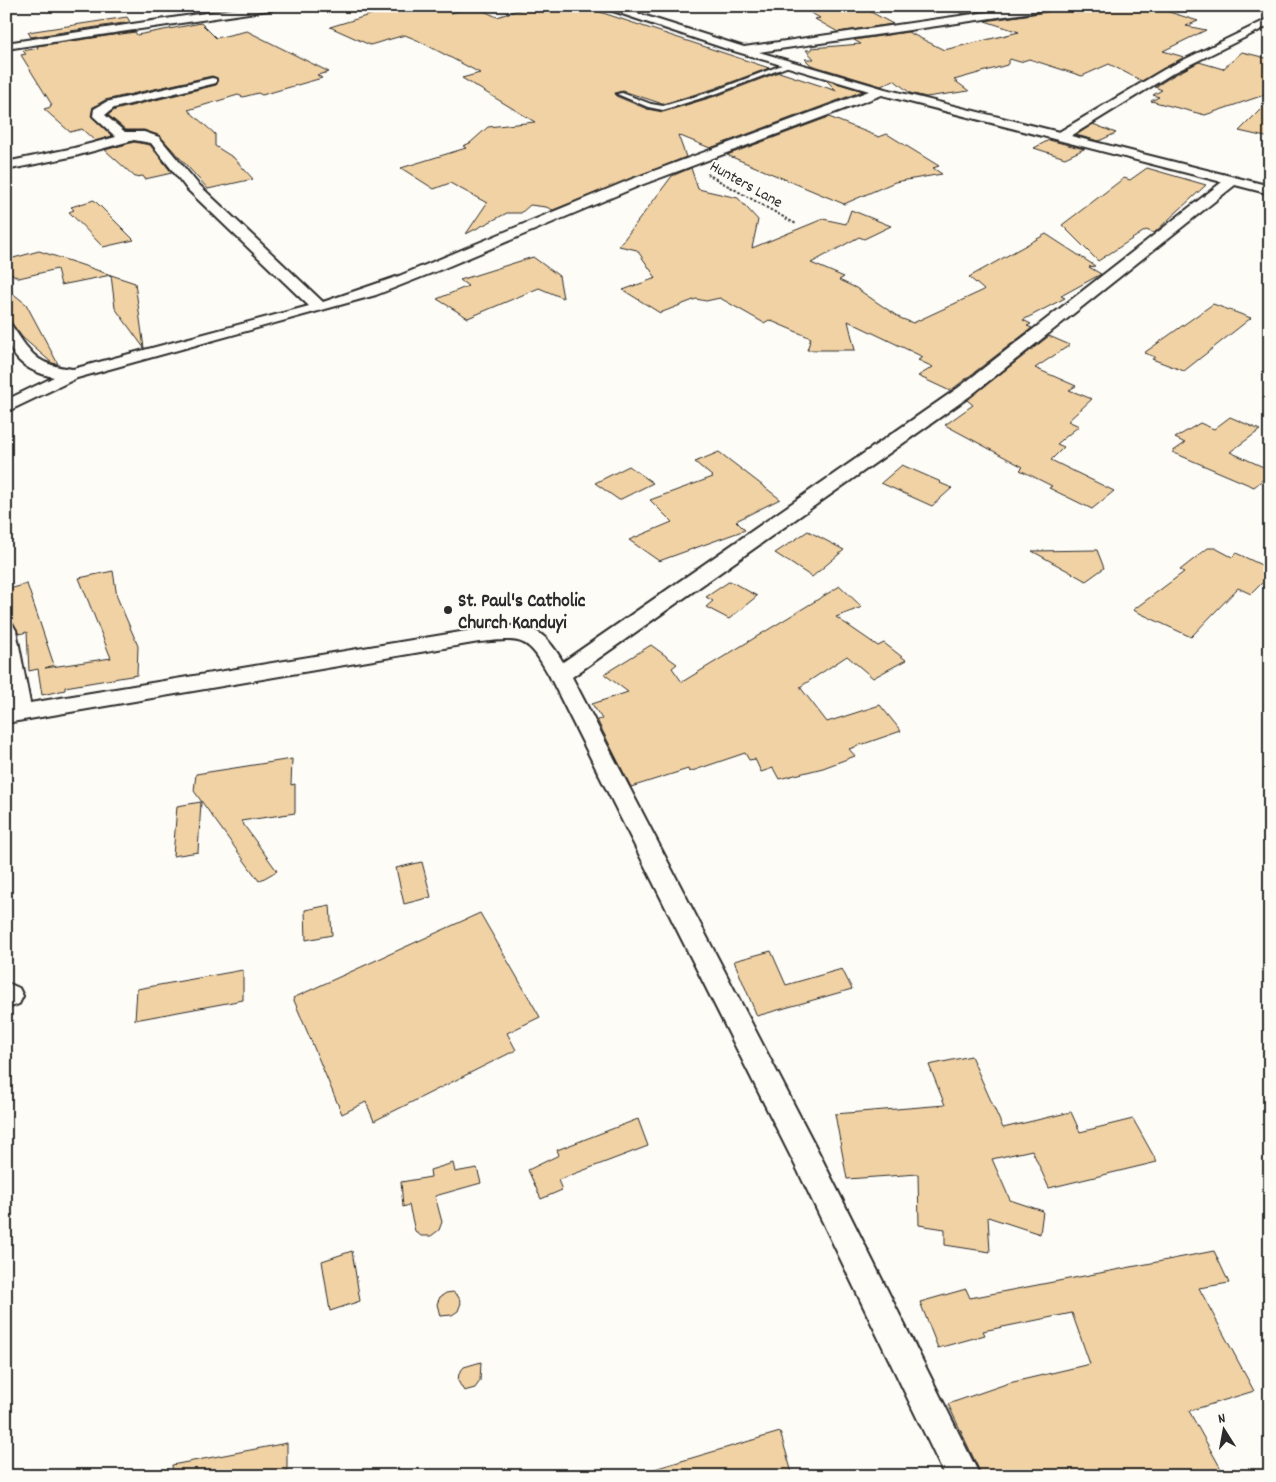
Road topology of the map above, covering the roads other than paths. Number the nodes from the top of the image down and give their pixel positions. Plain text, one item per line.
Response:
1 (275, 6) edge
2 (603, 6) edge
3 (1053, 6) edge
4 (1270, 21) edge
5 (6, 46) edge
6 (741, 50) junction
7 (788, 65) junction
8 (212, 81) dead end
9 (881, 91) junction
10 (620, 94) dead end
11 (130, 137) junction
12 (1060, 137) junction
13 (6, 166) edge
14 (1233, 180) junction
15 (1270, 190) edge
16 (319, 307) junction
17 (6, 329) edge
18 (72, 374) junction
19 (6, 407) edge
20 (6, 630) edge
21 (560, 675) junction
22 (13, 714) edge
23 (963, 1476) edge

1 - 5 street
2 - 6 street
3 - 6 street
4 - 12 street
6 - 7 street
7 - 9 street
7 - 10 lane
8 - 11 street
9 - 12 street
9 - 16 street
11 - 13 street
11 - 16 street
12 - 14 street
14 - 15 street
14 - 21 street
16 - 18 street
17 - 18 street
18 - 19 street
20 - 22 street
21 - 22 street
21 - 23 street

